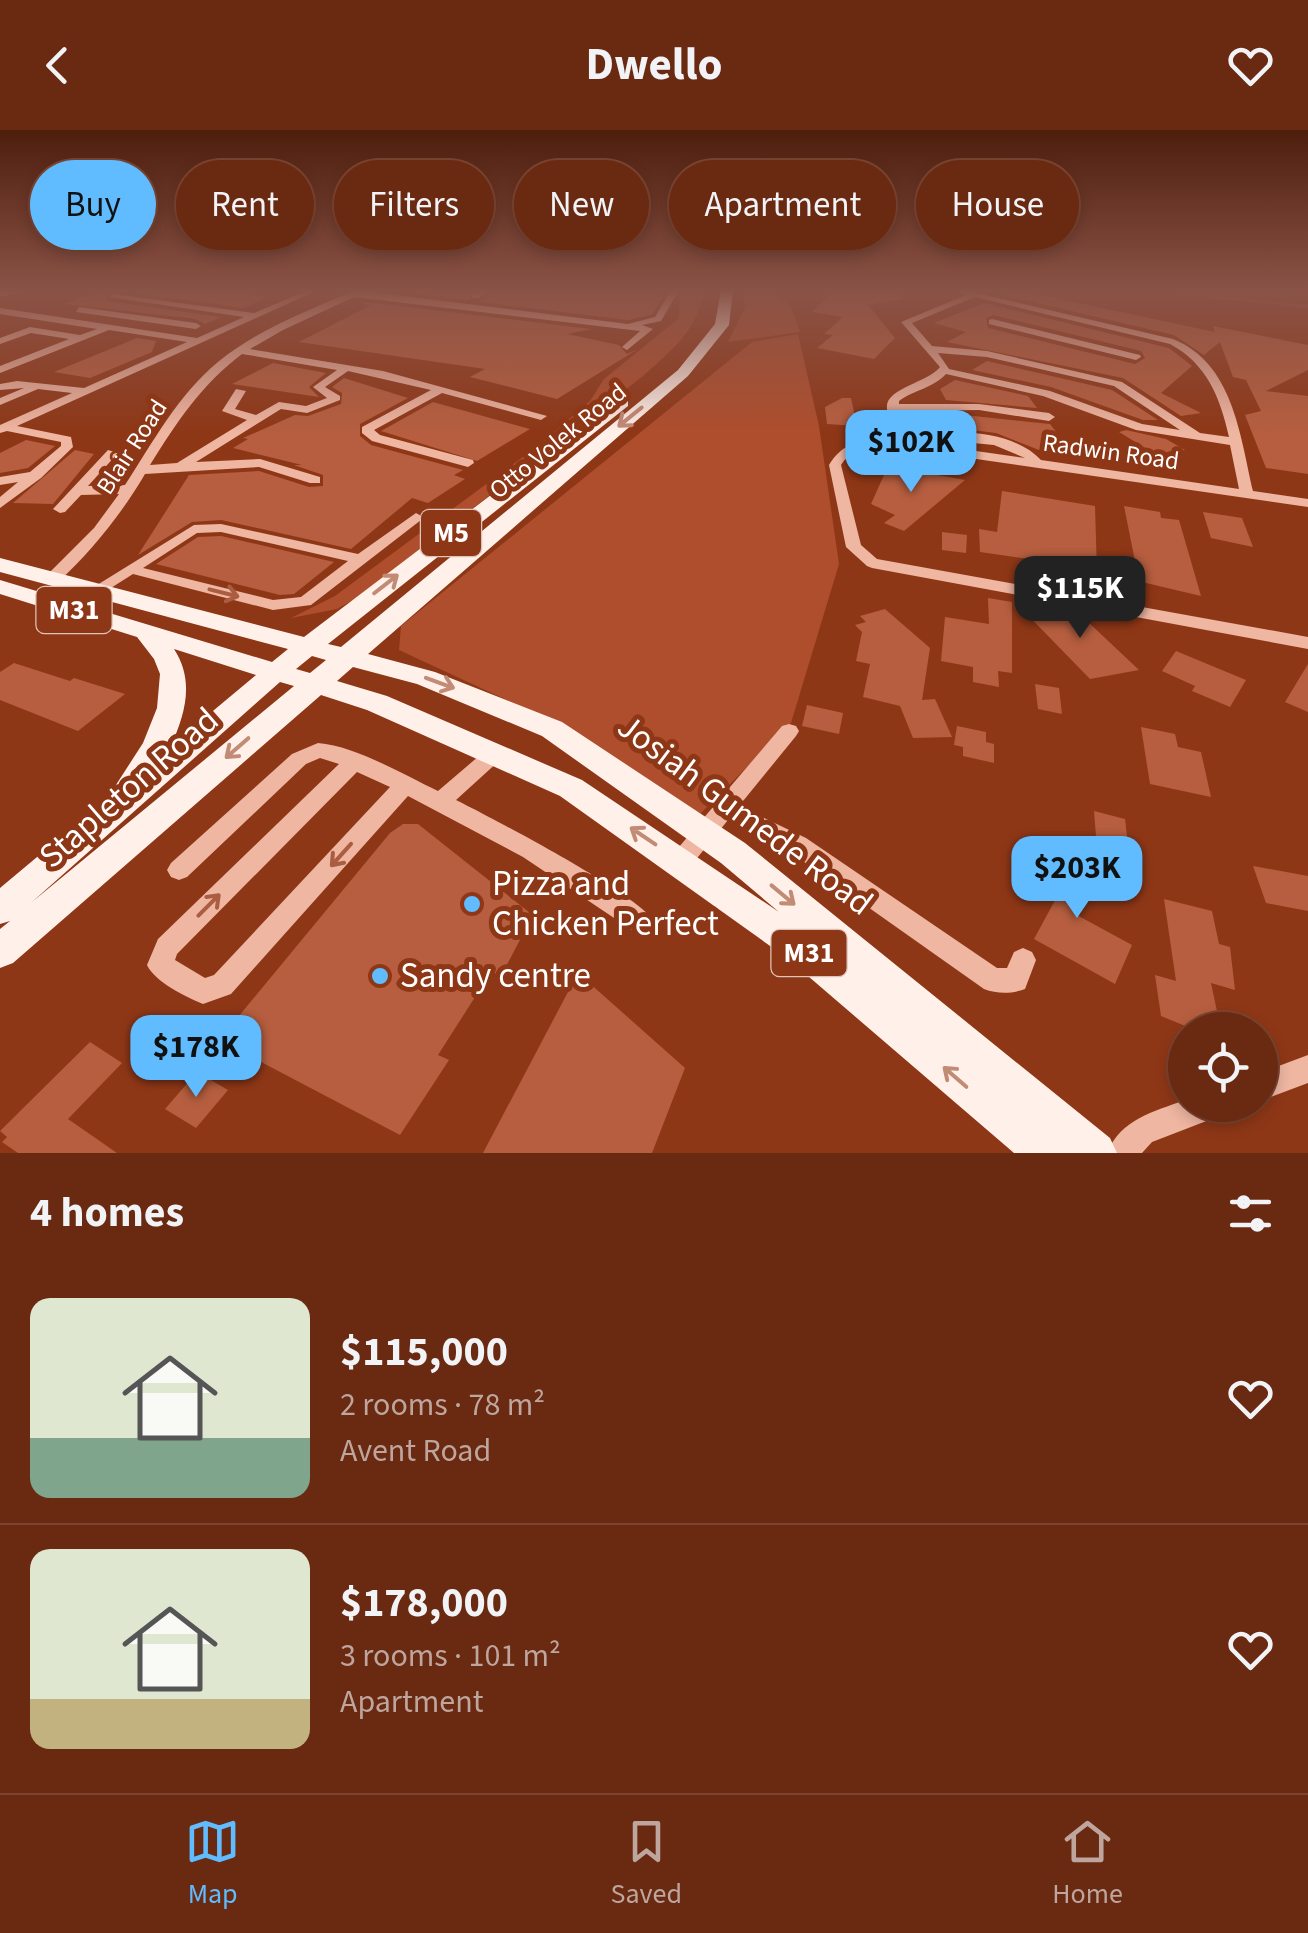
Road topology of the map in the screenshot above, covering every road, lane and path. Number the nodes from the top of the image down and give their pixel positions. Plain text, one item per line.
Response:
1 (80, 338) edge
2 (176, 338) edge
3 (204, 338) edge
4 (268, 338) edge
5 (637, 338) edge
6 (692, 338) edge
7 (713, 338) edge
8 (918, 338) edge
9 (1053, 338) edge
10 (1155, 338) edge
11 (1058, 339) joint
12 (197, 341) junction
13 (627, 346) dead end
14 (929, 349) junction
15 (242, 351) junction
16 (1136, 357) dead end
17 (346, 368) junction
18 (0, 370) edge
19 (945, 371) junction
20 (38, 386) junction
21 (0, 387) edge
22 (442, 389) junction
23 (86, 391) junction
24 (240, 391) dead end
25 (0, 402) edge
26 (892, 408) junction
27 (541, 416) dead end
28 (1050, 416) dead end
29 (255, 418) junction
30 (3, 428) edge
31 (1198, 436) junction
32 (1234, 442) junction
33 (900, 444) junction
34 (112, 453) dead end
35 (468, 463) dead end
36 (180, 467) junction
37 (144, 470) junction
38 (36, 474) junction
39 (316, 480) dead end
40 (0, 481) edge
41 (132, 489) junction
42 (77, 491) junction
43 (1247, 494) junction
44 (1308, 503) edge
45 (0, 504) edge
46 (60, 509) dead end
47 (416, 517) dead end
48 (359, 559) junction
49 (0, 565) edge
50 (130, 569) junction
51 (52, 579) junction
52 (0, 587) edge
53 (97, 590) junction
54 (147, 634) junction
55 (1308, 642) edge
56 (310, 644) junction
57 (347, 654) junction
58 (274, 673) junction
59 (311, 685) junction
60 (789, 731) dead end
61 (494, 755) junction
62 (355, 761) junction
63 (407, 783) junction
64 (443, 799) junction
65 (109, 816) junction
66 (717, 821) junction
67 (680, 861) junction
68 (178, 870) dead end
69 (0, 909) edge
70 (644, 924) dead end
71 (0, 952) edge
72 (1023, 960) dead end
73 (1308, 1069) edge
74 (1278, 1080) edge
75 (1168, 1121) edge
76 (1047, 1153) edge
77 (1096, 1153) edge
78 (1122, 1153) edge

1 - 18 street
2 - 12 street
3 - 12 street
4 - 15 street, Blair Road
5 - 13 street
56 -> 6 main road, Otto Volek Road / M5
7 -> 57 main road, Otto Volek Road / M5
8 - 14 street
9 - 11 street
10 - 32 street
11 - 16 street
12 - 23 street
14 - 19 street
14 - 31 street
15 - 17 street
15 - 37 street, Blair Road
17 - 22 street
17 - 29 street
19 - 26 street
19 - 31 street
20 - 21 street
20 - 23 street
20 - 25 street
22 - 27 street
22 - 35 street
23 - 30 street
24 - 29 street
26 - 28 street
26 - 33 street
29 - 36 street
30 - 38 street
31 - 32 street
32 - 43 street
33 - 43 street, Radwin Road
33 - 55 street, Radwin Road
34 - 42 street
36 - 37 street
36 - 39 street
37 - 41 street, Blair Road
38 - 40 street
38 - 45 street
41 - 42 street
41 - 51 street, Blair Road
42 - 46 street
43 - 44 street, Radwin Road
47 - 48 street
48 - 50 street
50 -> 48 street
49 - 51 main road, Josiah Gumede Road / M31
50 - 53 street
51 - 53 main road, Josiah Gumede Road / M31
52 - 54 main road, M31
53 - 56 main road, Josiah Gumede Road / M31
54 - 58 main road, M31
54 - 65 main road
56 - 57 main road, Josiah Gumede Road / M31
56 - 58 main road, M5
57 - 59 main road, M5
57 -> 66 main road, Josiah Gumede Road / M31
58 - 59 main road, M31
58 - 65 main road, Stapleton Road / M5
59 - 61 main road, M31
59 -> 71 main road, Stapleton Road / M5
60 - 66 street
61 - 64 street
67 -> 61 main road, M31
62 - 63 street
63 -> 62 street
62 - 68 street
63 - 64 street
64 - 70 street
65 - 69 main road, Stapleton Road / M5
66 - 67 street
66 - 72 street
66 -> 77 main road, Josiah Gumede Road / M31
76 -> 67 main road, M31
73 - 74 street
75 - 78 street

